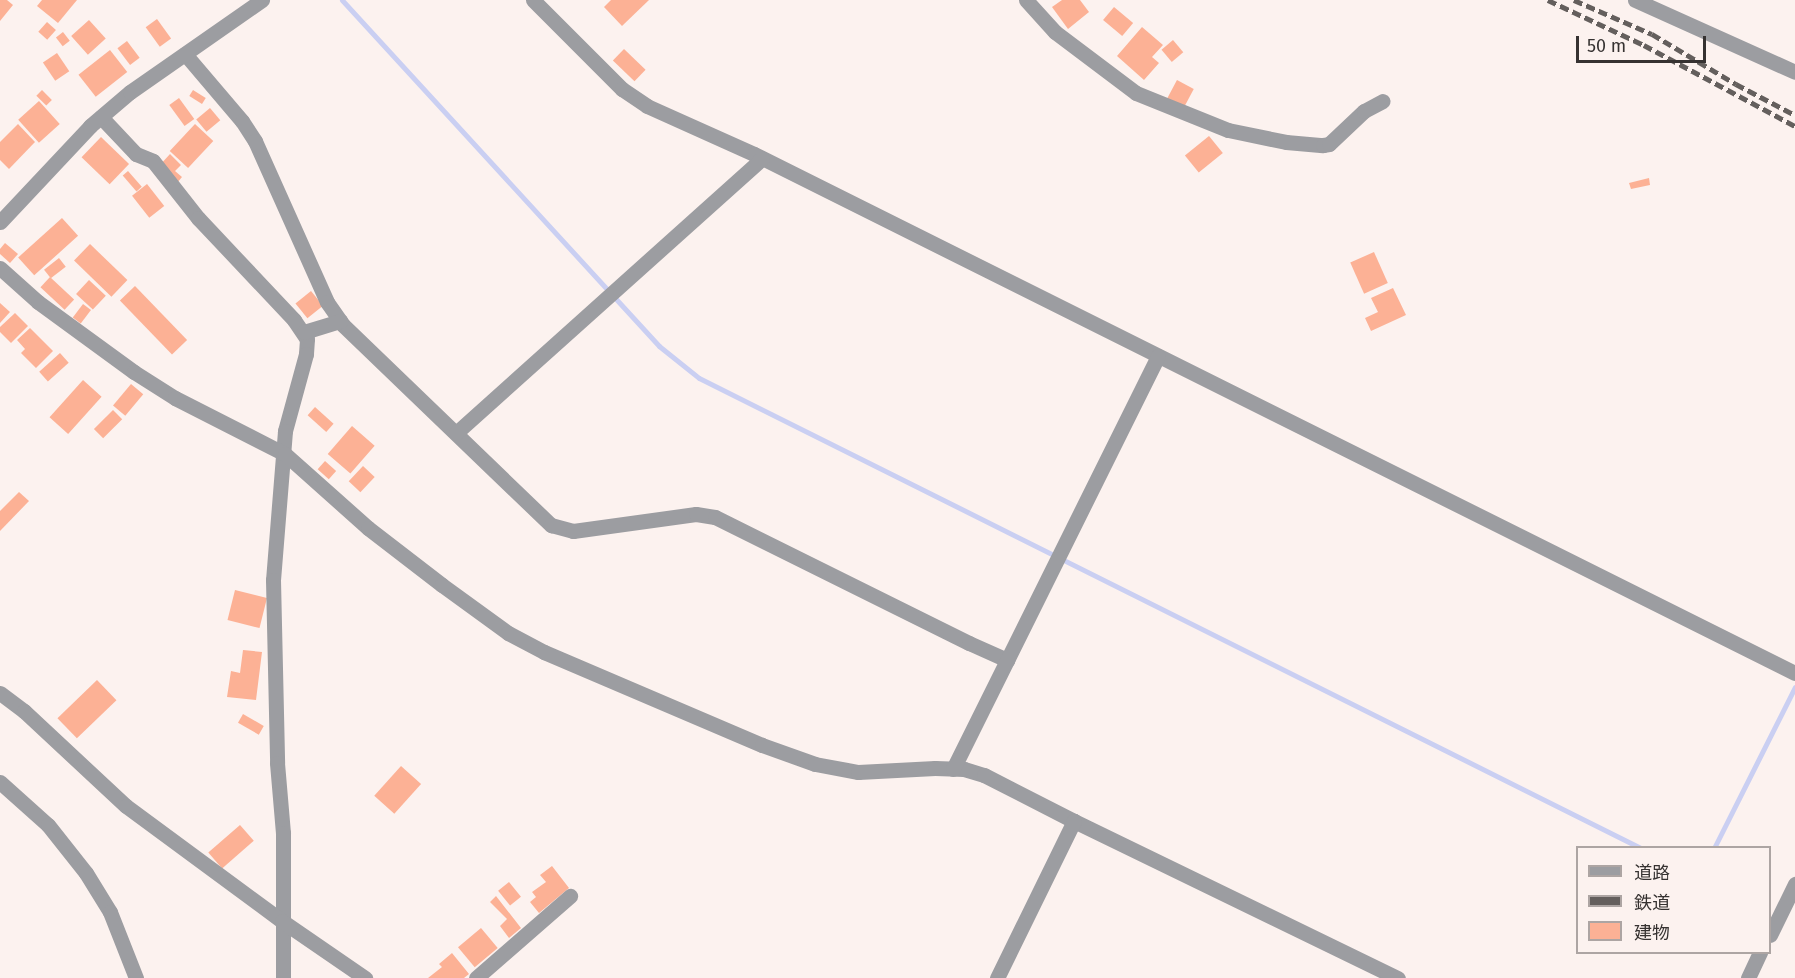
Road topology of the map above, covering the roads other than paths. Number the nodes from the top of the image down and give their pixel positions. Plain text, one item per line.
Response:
1 (262, 0) edge
2 (533, 0) edge
3 (1026, 0) edge
4 (1635, 0) edge
5 (185, 54) junction
6 (1795, 72) edge
7 (1383, 101) dead end
8 (101, 117) junction
9 (762, 158) junction
10 (0, 222) edge
11 (0, 268) edge
12 (340, 321) junction
13 (304, 332) junction
14 (1158, 356) junction
15 (456, 433) junction
16 (283, 453) junction
17 (1007, 660) junction
18 (1795, 673) edge
19 (0, 693) edge
20 (953, 769) junction
21 (0, 782) edge
22 (1074, 821) junction
23 (1795, 884) edge
24 (570, 896) dead end
25 (282, 921) junction
26 (1771, 932) edge
27 (1759, 954) edge
28 (136, 978) edge
29 (283, 978) edge
30 (365, 978) edge
31 (476, 978) edge
32 (997, 978) edge
33 (1398, 978) edge
34 (1748, 978) edge

1 - 5 street
2 - 9 street
3 - 7 street
4 - 6 street
5 - 8 street
5 - 12 street
8 - 10 street
8 - 13 street
9 - 14 street
9 - 15 street
11 - 16 street
12 - 13 street
12 - 15 street
13 - 16 street
14 - 17 street
14 - 18 street
15 - 17 street
16 - 20 street
16 - 25 street
17 - 20 street
19 - 25 street
20 - 22 street
21 - 28 street
22 - 32 street
22 - 33 street
23 - 26 street
24 - 31 street
25 - 29 street
25 - 30 street
27 - 34 street

